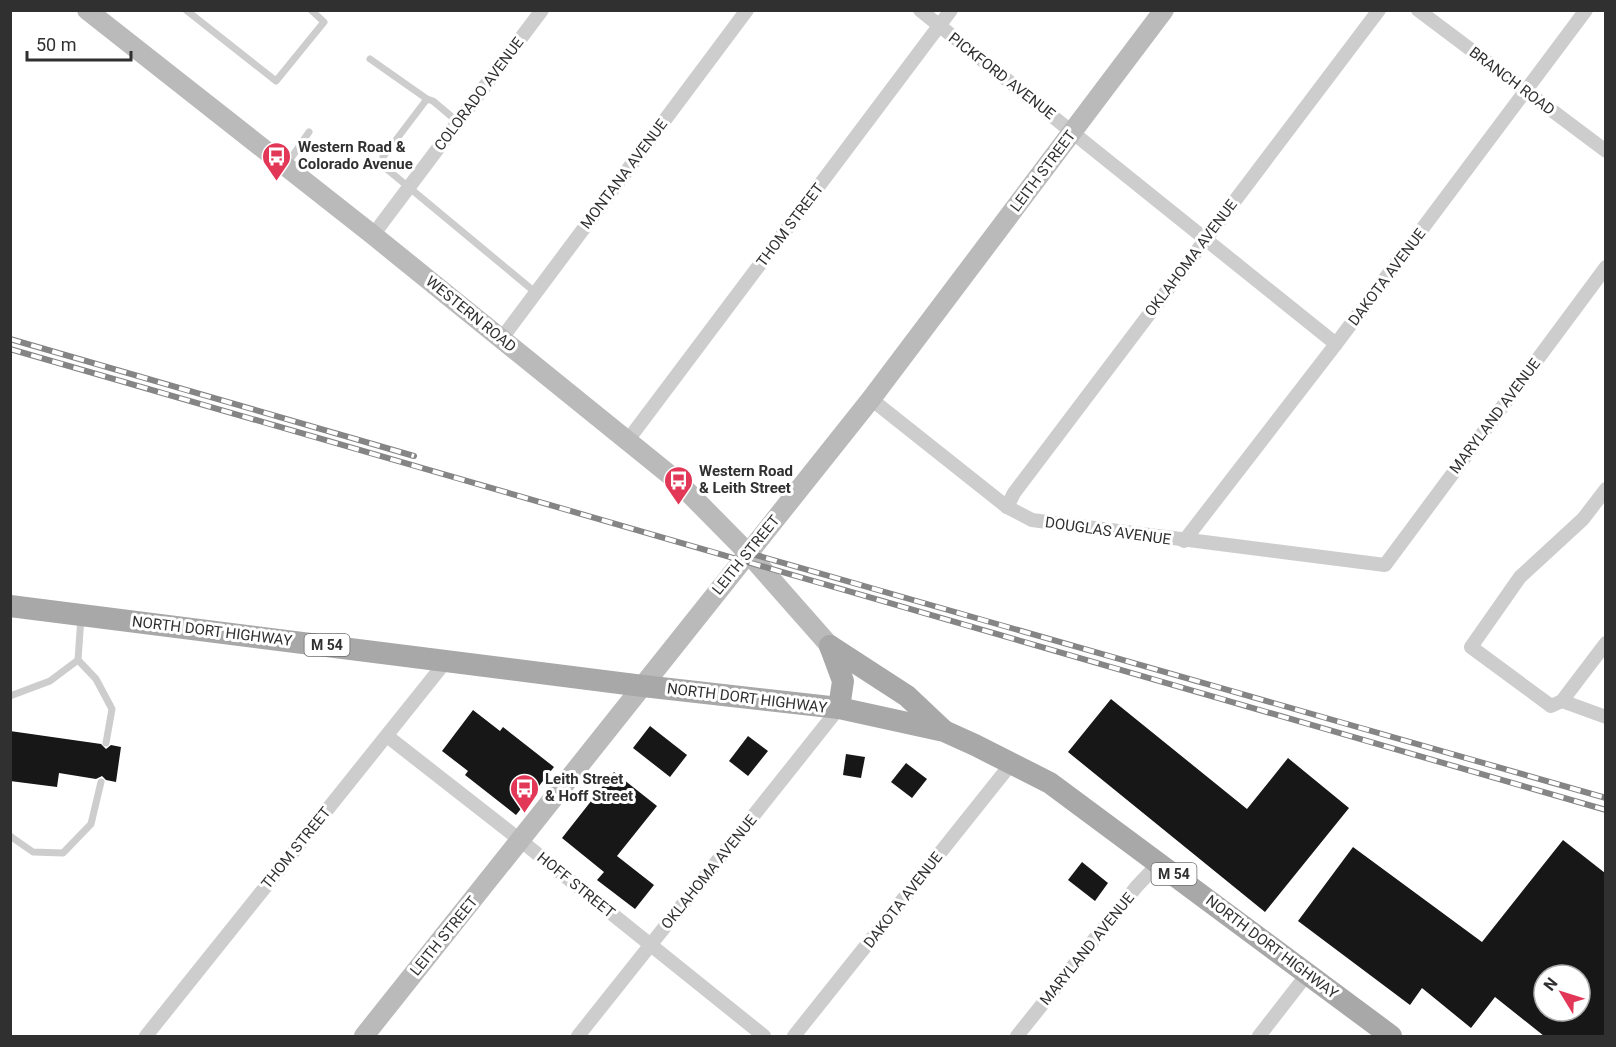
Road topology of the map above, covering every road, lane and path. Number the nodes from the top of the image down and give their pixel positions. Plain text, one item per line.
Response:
1 (87, 10) edge
2 (186, 10) edge
3 (311, 10) edge
4 (542, 10) edge
5 (747, 10) edge
6 (920, 10) edge
7 (951, 10) edge
8 (1164, 10) edge
9 (1379, 10) edge
10 (1418, 10) edge
11 (1586, 10) edge
12 (939, 26) junction
13 (370, 59) dead end
14 (1526, 92) junction
15 (427, 99) junction
16 (458, 122) junction
17 (1072, 131) junction
18 (309, 132) dead end
19 (1605, 151) edge
20 (286, 166) junction
21 (408, 188) junction
22 (373, 235) junction
23 (1205, 240) junction
24 (1605, 267) edge
25 (535, 292) junction
26 (502, 339) junction
27 (1336, 344) junction
28 (871, 399) junction
29 (628, 440) junction
30 (1605, 489) edge
31 (1007, 507) junction
32 (1184, 541) junction
33 (748, 553) junction
34 (1385, 565) joint
35 (10, 606) edge
36 (81, 614) junction
37 (1605, 643) edge
38 (830, 646) junction
39 (78, 660) junction
40 (447, 660) junction
41 (643, 686) junction
42 (10, 696) edge
43 (1562, 701) junction
44 (839, 708) junction
45 (1605, 717) edge
46 (944, 731) junction
47 (387, 736) junction
48 (106, 743) dead end
49 (1011, 764) junction
50 (101, 782) dead end
51 (10, 836) edge
52 (520, 840) junction
53 (1159, 863) junction
54 (651, 946) junction
55 (1308, 973) junction
56 (146, 1036) edge
57 (364, 1036) edge
58 (578, 1036) edge
59 (764, 1036) edge
60 (794, 1036) edge
61 (1017, 1036) edge
62 (1258, 1036) edge
63 (1391, 1036) edge

1 - 20 street, WESTERN ROAD
2 - 3 lane
4 - 16 street, COLORADO AVENUE
5 - 25 street, MONTANA AVENUE
6 - 12 street, PICKFORD AVENUE
7 - 12 street, THOM STREET
8 - 17 street, LEITH STREET
9 - 23 street, OKLAHOMA AVENUE
10 - 14 street, BRANCH ROAD
11 - 14 street, DAKOTA AVENUE
12 - 17 street, PICKFORD AVENUE
12 - 29 street, THOM STREET
13 - 15 lane
14 - 19 street, BRANCH ROAD
14 - 27 street, DAKOTA AVENUE
15 - 16 lane
15 - 21 lane
16 - 21 street, COLORADO AVENUE
17 - 23 street, PICKFORD AVENUE
17 - 28 street, LEITH STREET
18 - 20 lane
20 - 22 street, WESTERN ROAD
21 - 22 street, COLORADO AVENUE
21 - 25 lane
22 - 26 street, WESTERN ROAD
23 - 27 street, PICKFORD AVENUE
23 - 31 street, OKLAHOMA AVENUE
24 - 34 street, MARYLAND AVENUE
25 - 26 street, MONTANA AVENUE
26 - 29 street, WESTERN ROAD
27 - 32 street, DAKOTA AVENUE
28 - 31 street, DOUGLAS AVENUE
28 - 33 street, LEITH STREET
29 - 33 street, WESTERN ROAD
30 - 43 street
31 - 32 street, DOUGLAS AVENUE
32 - 34 street, DOUGLAS AVENUE
33 - 38 street, WESTERN ROAD
33 - 41 street, LEITH STREET
35 - 36 main road, NORTH DORT HIGHWAY / M 54
36 - 39 lane
36 - 40 main road, NORTH DORT HIGHWAY / M 54
37 - 43 street
38 - 44 main road
38 - 46 main road
39 - 42 lane
39 - 48 lane
40 - 41 main road, NORTH DORT HIGHWAY / M 54
40 - 47 street, THOM STREET
41 - 44 main road, NORTH DORT HIGHWAY / M 54
41 - 52 street, LEITH STREET
43 - 45 street
44 - 46 main road, NORTH DORT HIGHWAY / M 54
44 - 54 street, OKLAHOMA AVENUE
46 - 49 main road, NORTH DORT HIGHWAY / M 54
47 - 52 street, HOFF STREET
47 - 56 street, THOM STREET
49 - 53 main road, NORTH DORT HIGHWAY / M 54
49 - 60 street, DAKOTA AVENUE
50 - 51 lane
52 - 54 street, HOFF STREET
52 - 57 street, LEITH STREET
53 - 55 main road, NORTH DORT HIGHWAY / M 54
53 - 61 street, MARYLAND AVENUE
54 - 58 street, OKLAHOMA AVENUE
54 - 59 street, HOFF STREET
55 - 62 street
55 - 63 main road, NORTH DORT HIGHWAY / M 54

